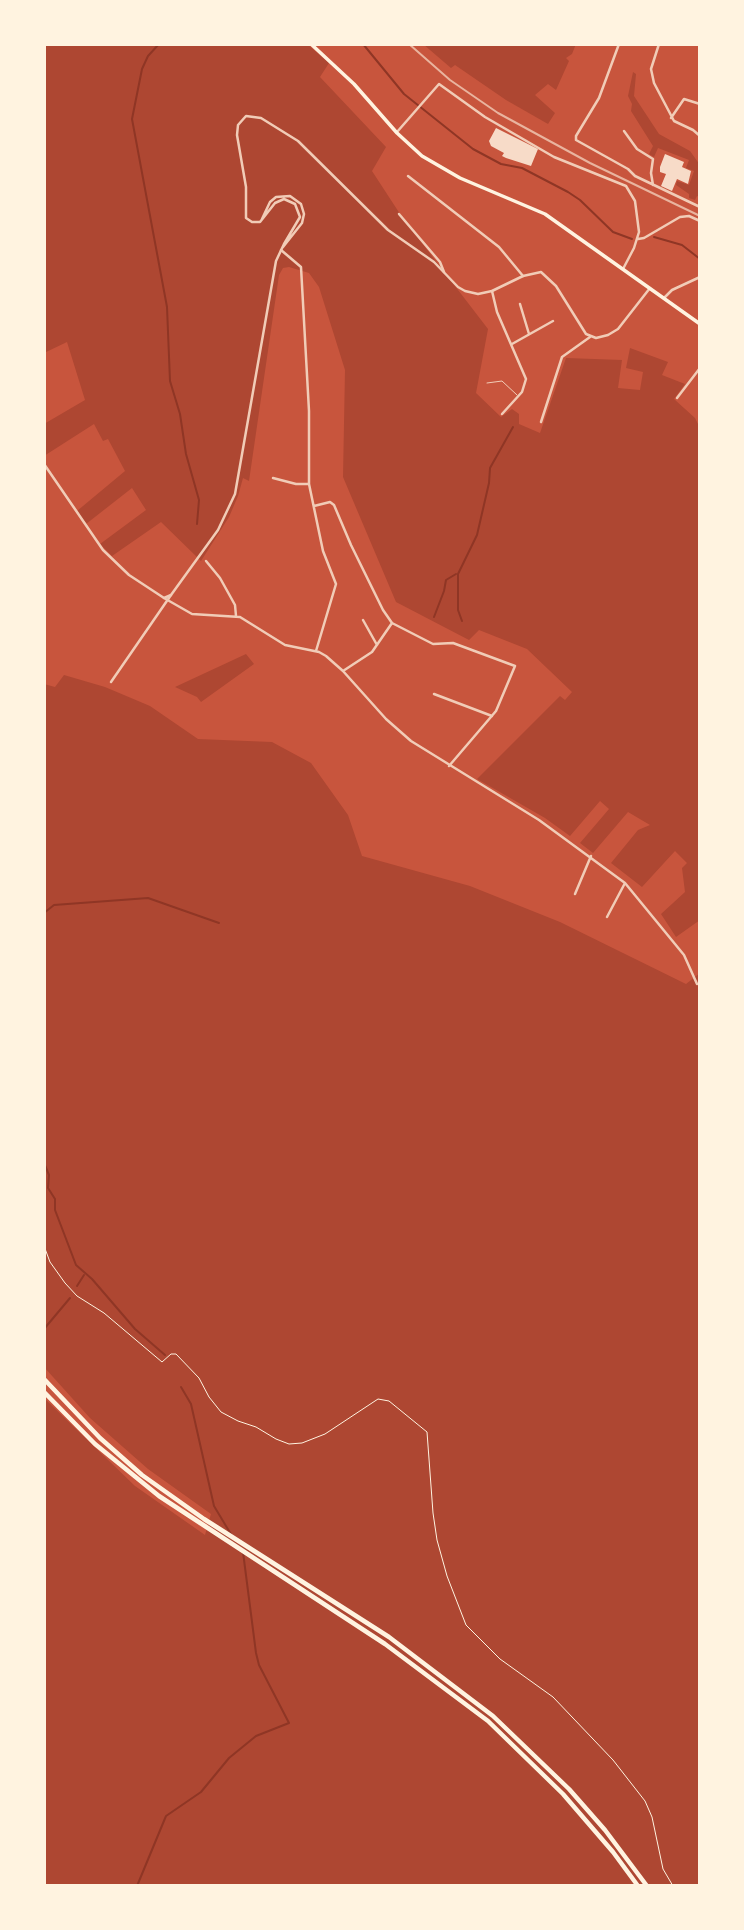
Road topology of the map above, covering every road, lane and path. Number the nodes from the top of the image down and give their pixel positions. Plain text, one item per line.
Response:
1 (310, 44) edge
2 (618, 44) edge
3 (659, 44) edge
4 (700, 104) edge
5 (671, 118) junction
6 (624, 131) dead end
7 (397, 133) junction
8 (700, 136) edge
9 (408, 176) dead end
10 (653, 185) junction
11 (700, 207) edge
12 (399, 214) dead end
13 (700, 221) edge
14 (638, 239) junction
15 (281, 250) junction
16 (623, 269) junction
17 (444, 274) junction
18 (523, 276) junction
19 (700, 277) edge
20 (650, 288) junction
21 (492, 291) junction
22 (664, 298) junction
23 (520, 304) dead end
24 (553, 321) dead end
25 (700, 324) edge
26 (529, 334) junction
27 (590, 337) junction
28 (512, 344) junction
29 (700, 368) edge
30 (486, 383) dead end
31 (519, 397) junction
32 (677, 398) dead end
33 (502, 415) dead end
34 (541, 422) dead end
35 (44, 464) edge
36 (273, 478) dead end
37 (309, 484) junction
38 (314, 506) junction
39 (206, 561) dead end
40 (165, 599) junction
41 (236, 617) junction
42 (363, 620) dead end
43 (393, 623) junction
44 (377, 645) junction
45 (316, 652) junction
46 (343, 671) junction
47 (111, 682) dead end
48 (434, 694) dead end
49 (492, 716) junction
50 (449, 766) junction
51 (591, 856) junction
52 (625, 883) junction
53 (575, 894) dead end
54 (607, 917) dead end
55 (697, 984) dead end
56 (44, 1246) edge
57 (44, 1379) edge
58 (44, 1392) edge
59 (638, 1886) edge
60 (647, 1886) edge
61 (673, 1886) edge

1 - 7 main road
2 - 10 street
3 - 5 street
4 - 5 street
5 - 8 street
6 - 10 street
7 - 14 street
7 - 16 main road
9 - 18 street
10 - 11 street
12 - 17 street
13 - 14 street
14 - 16 street
15 - 17 street
15 - 37 street
15 - 40 street
16 - 20 main road
17 - 21 street
18 - 21 street
18 - 27 street
19 - 22 street
20 - 22 main road
20 - 27 street
21 - 28 street
22 - 25 main road
23 - 26 street
24 - 26 street
26 - 28 street
27 - 34 street
28 - 31 street
29 - 32 street
30 - 31 lane
31 - 33 street
35 - 40 street
36 - 37 street
37 - 38 street
38 - 43 street
38 - 45 street
39 - 41 street
40 - 41 street
40 - 47 street
41 - 45 street
42 - 44 street
43 - 44 street
43 - 49 street
44 - 46 street
45 - 46 street
46 - 50 street
48 - 49 street
49 - 50 street
50 - 51 street
51 - 52 street
51 - 53 street
52 - 54 street
52 - 55 street
56 - 61 path
57 - 60 highway
58 - 59 highway

